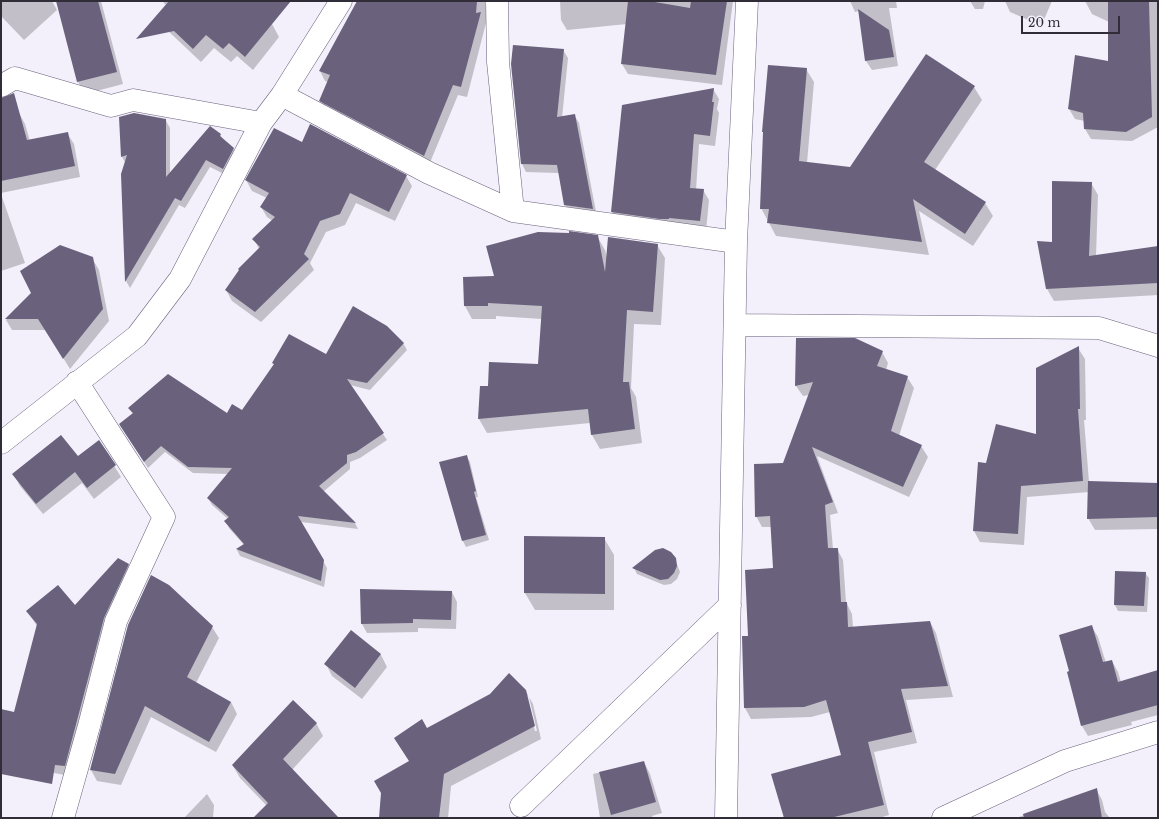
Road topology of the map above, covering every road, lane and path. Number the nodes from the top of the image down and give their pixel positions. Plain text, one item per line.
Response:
1 (341, 1) edge
2 (497, 1) edge
3 (747, 1) edge
4 (1, 86) edge
5 (282, 95) junction
6 (261, 123) junction
7 (513, 211) junction
8 (736, 242) junction
9 (735, 325) junction
10 (1158, 346) edge
11 (77, 382) junction
12 (1, 443) edge
13 (730, 605) junction
14 (1158, 732) edge
15 (521, 806) dead end
16 (63, 818) edge
17 (726, 818) edge
18 (943, 818) edge

1 - 5 street
2 - 7 street
3 - 8 street
4 - 6 street
5 - 6 street
5 - 7 street
6 - 11 street
7 - 8 street
8 - 9 street
9 - 10 street
9 - 13 street
11 - 12 street
11 - 16 street
13 - 15 street
13 - 17 street
14 - 18 street

